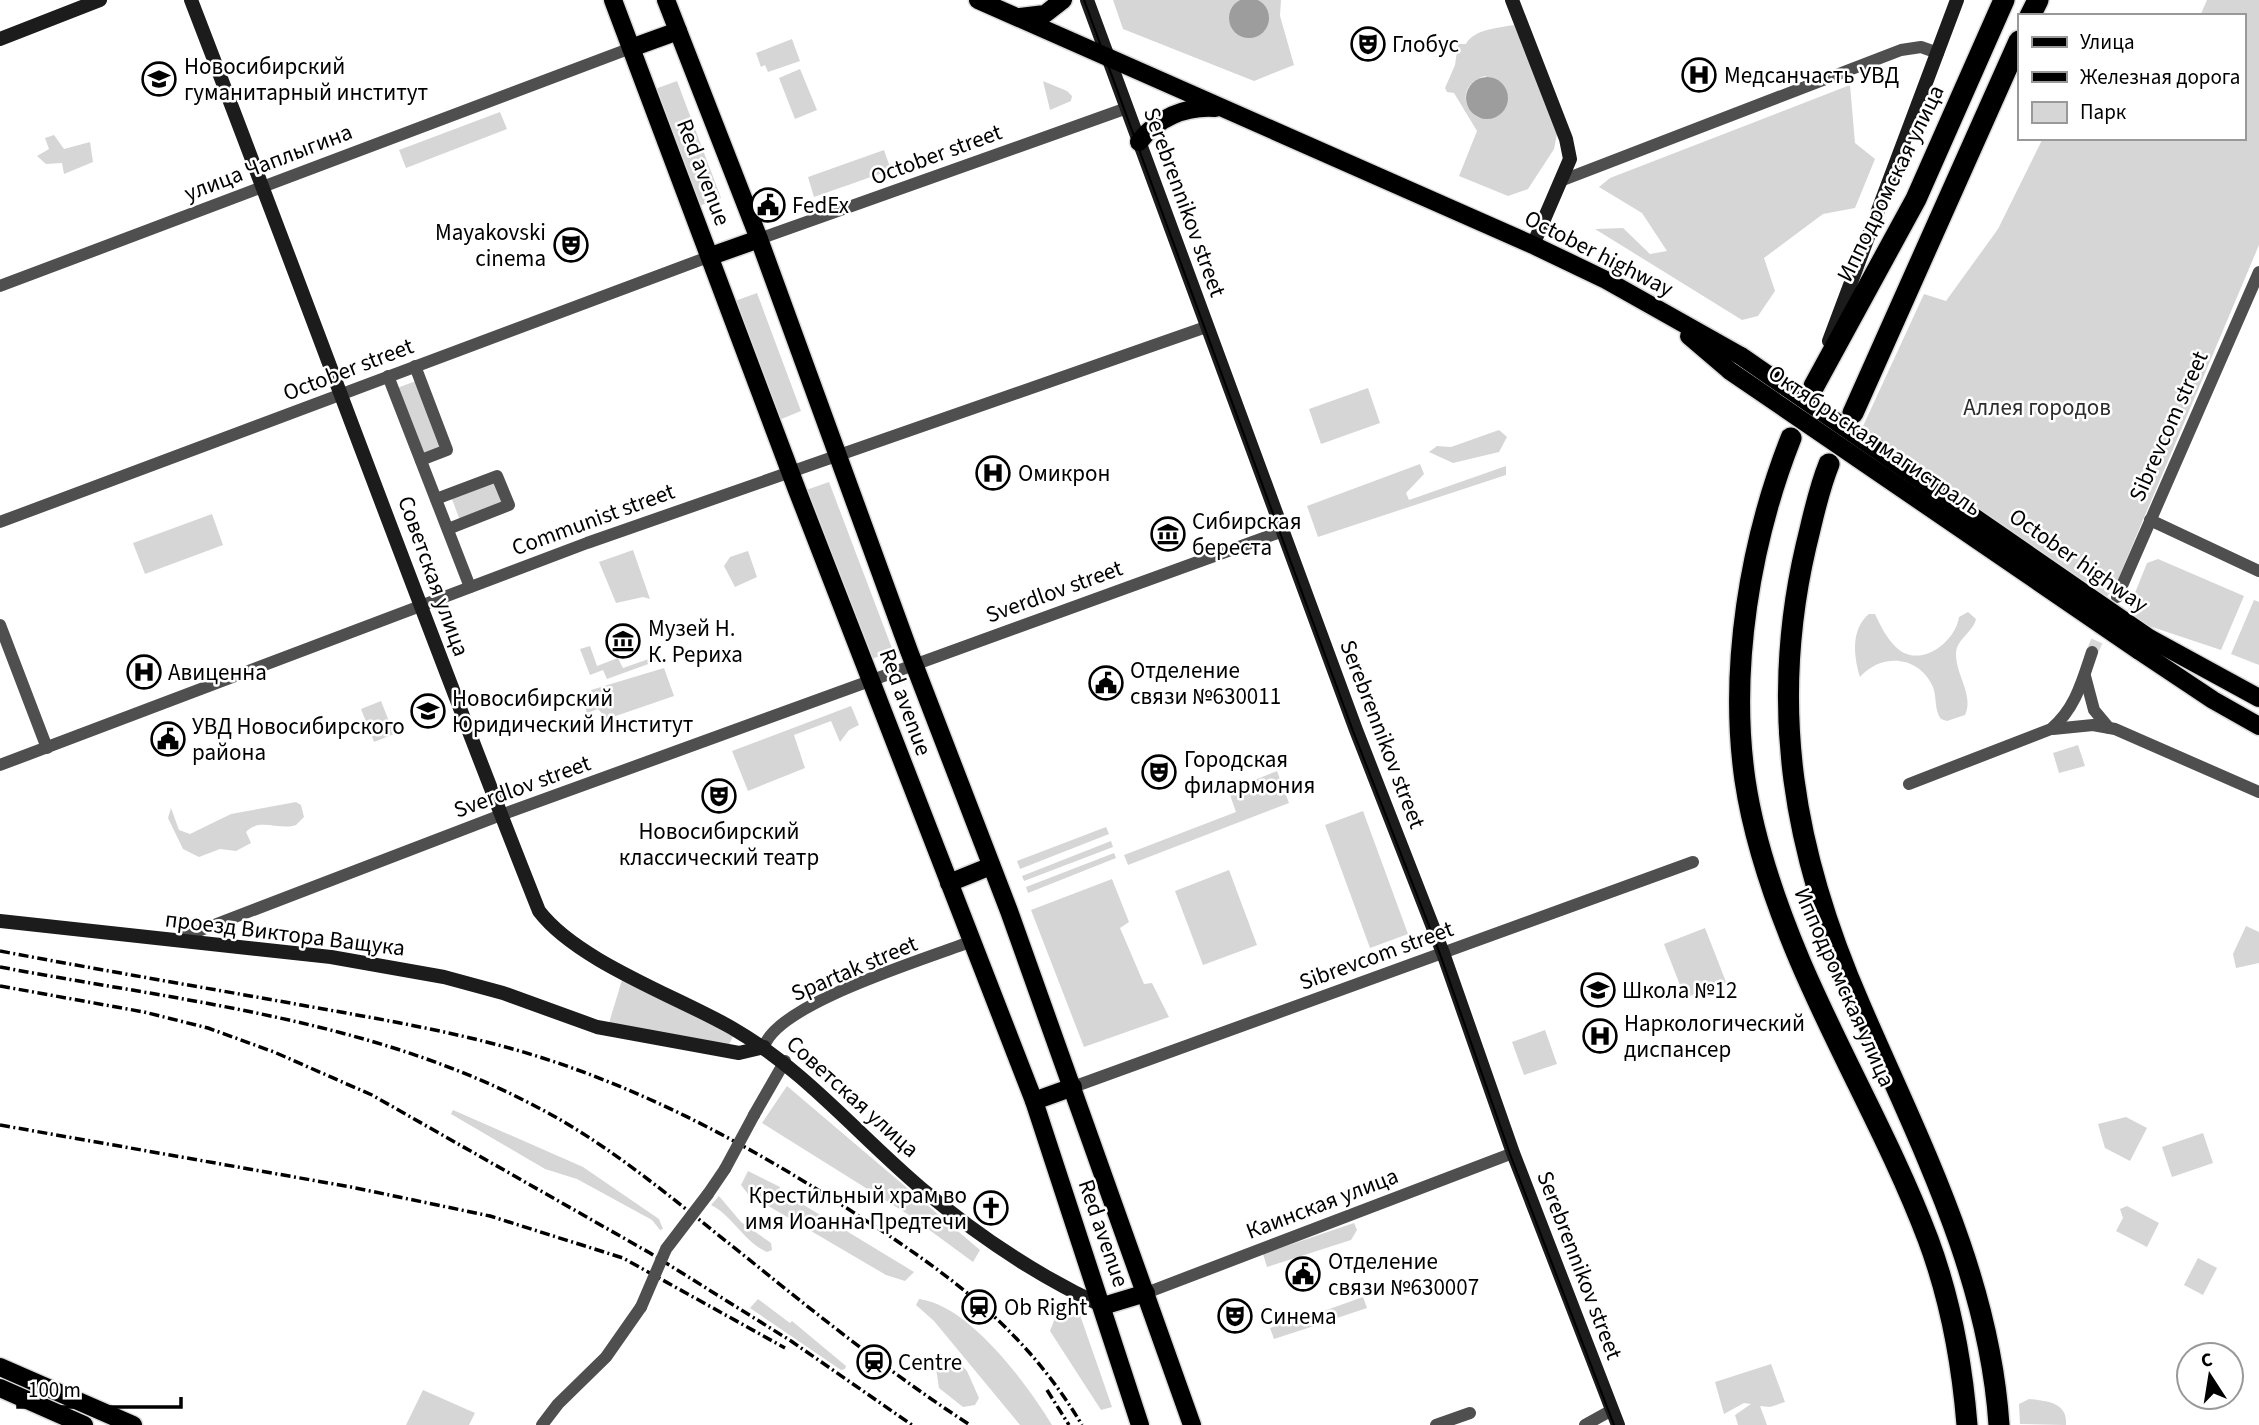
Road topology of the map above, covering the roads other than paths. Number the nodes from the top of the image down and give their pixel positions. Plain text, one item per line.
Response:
1 (100, 0) edge
2 (191, 0) edge
3 (613, 0) edge
4 (666, 0) edge
5 (978, 0) edge
6 (1063, 0) edge
7 (1087, 0) edge
8 (1512, 0) edge
9 (1956, 0) edge
10 (2004, 0) edge
11 (1015, 17) junction
12 (678, 31) junction
13 (0, 39) edge
14 (2018, 43) edge
15 (631, 48) junction
16 (1938, 53) junction
17 (1108, 57) junction
18 (1127, 108) junction
19 (1226, 109) junction
20 (1139, 142) junction
21 (1563, 180) junction
22 (263, 186) junction
23 (759, 239) junction
24 (1533, 245) junction
25 (711, 256) junction
26 (2259, 271) edge
27 (0, 286) edge
28 (1659, 311) junction
29 (1206, 327) junction
30 (415, 366) junction
31 (388, 376) junction
32 (1814, 386) joint
33 (342, 394) junction
34 (1853, 413) dead end
35 (1791, 438) dead end
36 (837, 454) junction
37 (421, 460) junction
38 (1829, 464) dead end
39 (790, 471) junction
40 (436, 499) junction
41 (2150, 520) junction
42 (0, 523) edge
43 (448, 529) junction
44 (1283, 531) junction
45 (2259, 570) edge
46 (470, 587) junction
47 (2117, 597) dead end
48 (419, 607) junction
49 (0, 625) edge
50 (2143, 644) junction
51 (2092, 652) tunnel mouth
52 (914, 664) junction
53 (2085, 675) junction
54 (872, 679) junction
55 (2259, 698) edge
56 (2259, 726) edge
57 (2109, 728) junction
58 (2051, 729) junction
59 (47, 748) junction
60 (0, 765) edge
61 (1909, 784) dead end
62 (2259, 792) edge
63 (502, 815) junction
64 (1693, 862) dead end
65 (991, 866) junction
66 (949, 883) junction
67 (0, 921) edge
68 (972, 941) junction
69 (172, 942) junction
70 (1443, 953) junction
71 (1859, 1003) junction
72 (1827, 1018) junction
73 (764, 1047) junction
74 (785, 1061) junction
75 (1073, 1087) junction
76 (1034, 1101) junction
77 (1513, 1153) junction
78 (1146, 1293) junction
79 (1103, 1306) junction
80 (0, 1367) edge
81 (0, 1388) edge
82 (1612, 1410) junction
83 (1470, 1413) dead end
84 (84, 1425) edge
85 (133, 1425) edge
86 (542, 1425) edge
87 (1140, 1425) edge
88 (1192, 1425) edge
89 (1436, 1425) edge
90 (1585, 1425) edge
91 (1618, 1425) edge
92 (1967, 1425) edge
93 (1999, 1425) edge

1 - 13 street
2 - 22 street, Советская улица
3 - 15 main road, Red avenue
4 - 12 main road, Red avenue
5 - 11 main road, October highway
6 - 11 main road
7 - 17 street, Serebrennikov street
8 - 21 street
9 - 16 street
10 - 32 highway, Ипподромская улица
11 - 17 main road, October highway
12 - 15 main road
12 - 23 main road, Red avenue
14 - 34 highway
15 - 22 street, улица Чаплыгина
15 - 25 main road, Red avenue
16 - 21 street
16 - 32 street
17 - 18 street, Serebrennikov street
17 - 19 main road, October highway
18 - 20 street, Serebrennikov street
18 - 23 street, October street
19 - 20 main road
19 - 24 main road, October highway
20 - 29 street, Serebrennikov street
21 - 24 street
22 - 27 street, улица Чаплыгина
22 - 33 street, Советская улица
23 - 25 main road
23 - 36 main road, Red avenue
24 - 28 main road, October highway
25 - 30 street, October street
25 - 39 main road, Red avenue
26 - 41 street, Sibrevcom street
28 - 50 main road, Октябрьская магистраль, bridge
28 - 50 main road, October highway, bridge
29 - 36 street, Communist street
29 - 44 street, Serebrennikov street
30 - 31 street, October street
30 - 37 street
31 - 33 street, October street
31 - 37 street
33 - 42 street, October street
33 - 48 street, Советская улица
35 - 72 highway, Ипподромская улица
36 - 39 street, Communist street
36 - 52 main road, Red avenue
37 - 40 street
38 - 71 highway, Ипподромская улица
39 - 46 street, Communist street
39 - 54 main road, Red avenue
40 - 43 street
40 - 43 street
41 - 45 street
41 - 47 street, Sibrevcom street
43 - 46 street
44 - 52 street, Sverdlov street
44 - 70 street, Serebrennikov street
46 - 48 street, Communist street
48 - 59 street, Communist street
48 - 63 street, Советская улица
49 - 59 street
50 - 55 main road
50 - 56 main road
51 - 53 street
52 - 54 street, Sverdlov street
52 - 65 main road, Red avenue
53 - 57 street
53 - 58 street
54 - 63 street, Sverdlov street
54 - 66 main road, Red avenue
57 - 58 street
57 - 62 street
58 - 61 street
59 - 60 street, Communist street
63 - 69 street, Sverdlov street
63 - 73 street, Советская улица
64 - 70 street, Sibrevcom street
65 - 66 main road
65 - 75 main road, Red avenue
66 - 68 main road, Red avenue
67 - 69 street, проезд Виктора Ващука
68 - 73 street, Spartak street
68 - 76 main road, Red avenue
69 - 73 street, проезд Виктора Ващука
70 - 75 street, Sibrevcom street
70 - 77 street, Serebrennikov street
71 - 72 highway
71 - 93 highway, Ипподромская улица
72 - 92 highway, Ипподромская улица
73 - 74 street, Советская улица
74 - 79 street, Советская улица
74 - 86 street, bridge
75 - 76 main road
75 - 78 main road, Red avenue
76 - 79 main road, Red avenue
77 - 78 street, Каинская улица
77 - 82 street, Serebrennikov street
78 - 79 main road
78 - 88 main road, Red avenue
79 - 87 main road, Red avenue
80 - 85 main road
81 - 84 main road
82 - 90 street
82 - 91 street, Serebrennikov street
83 - 89 street

